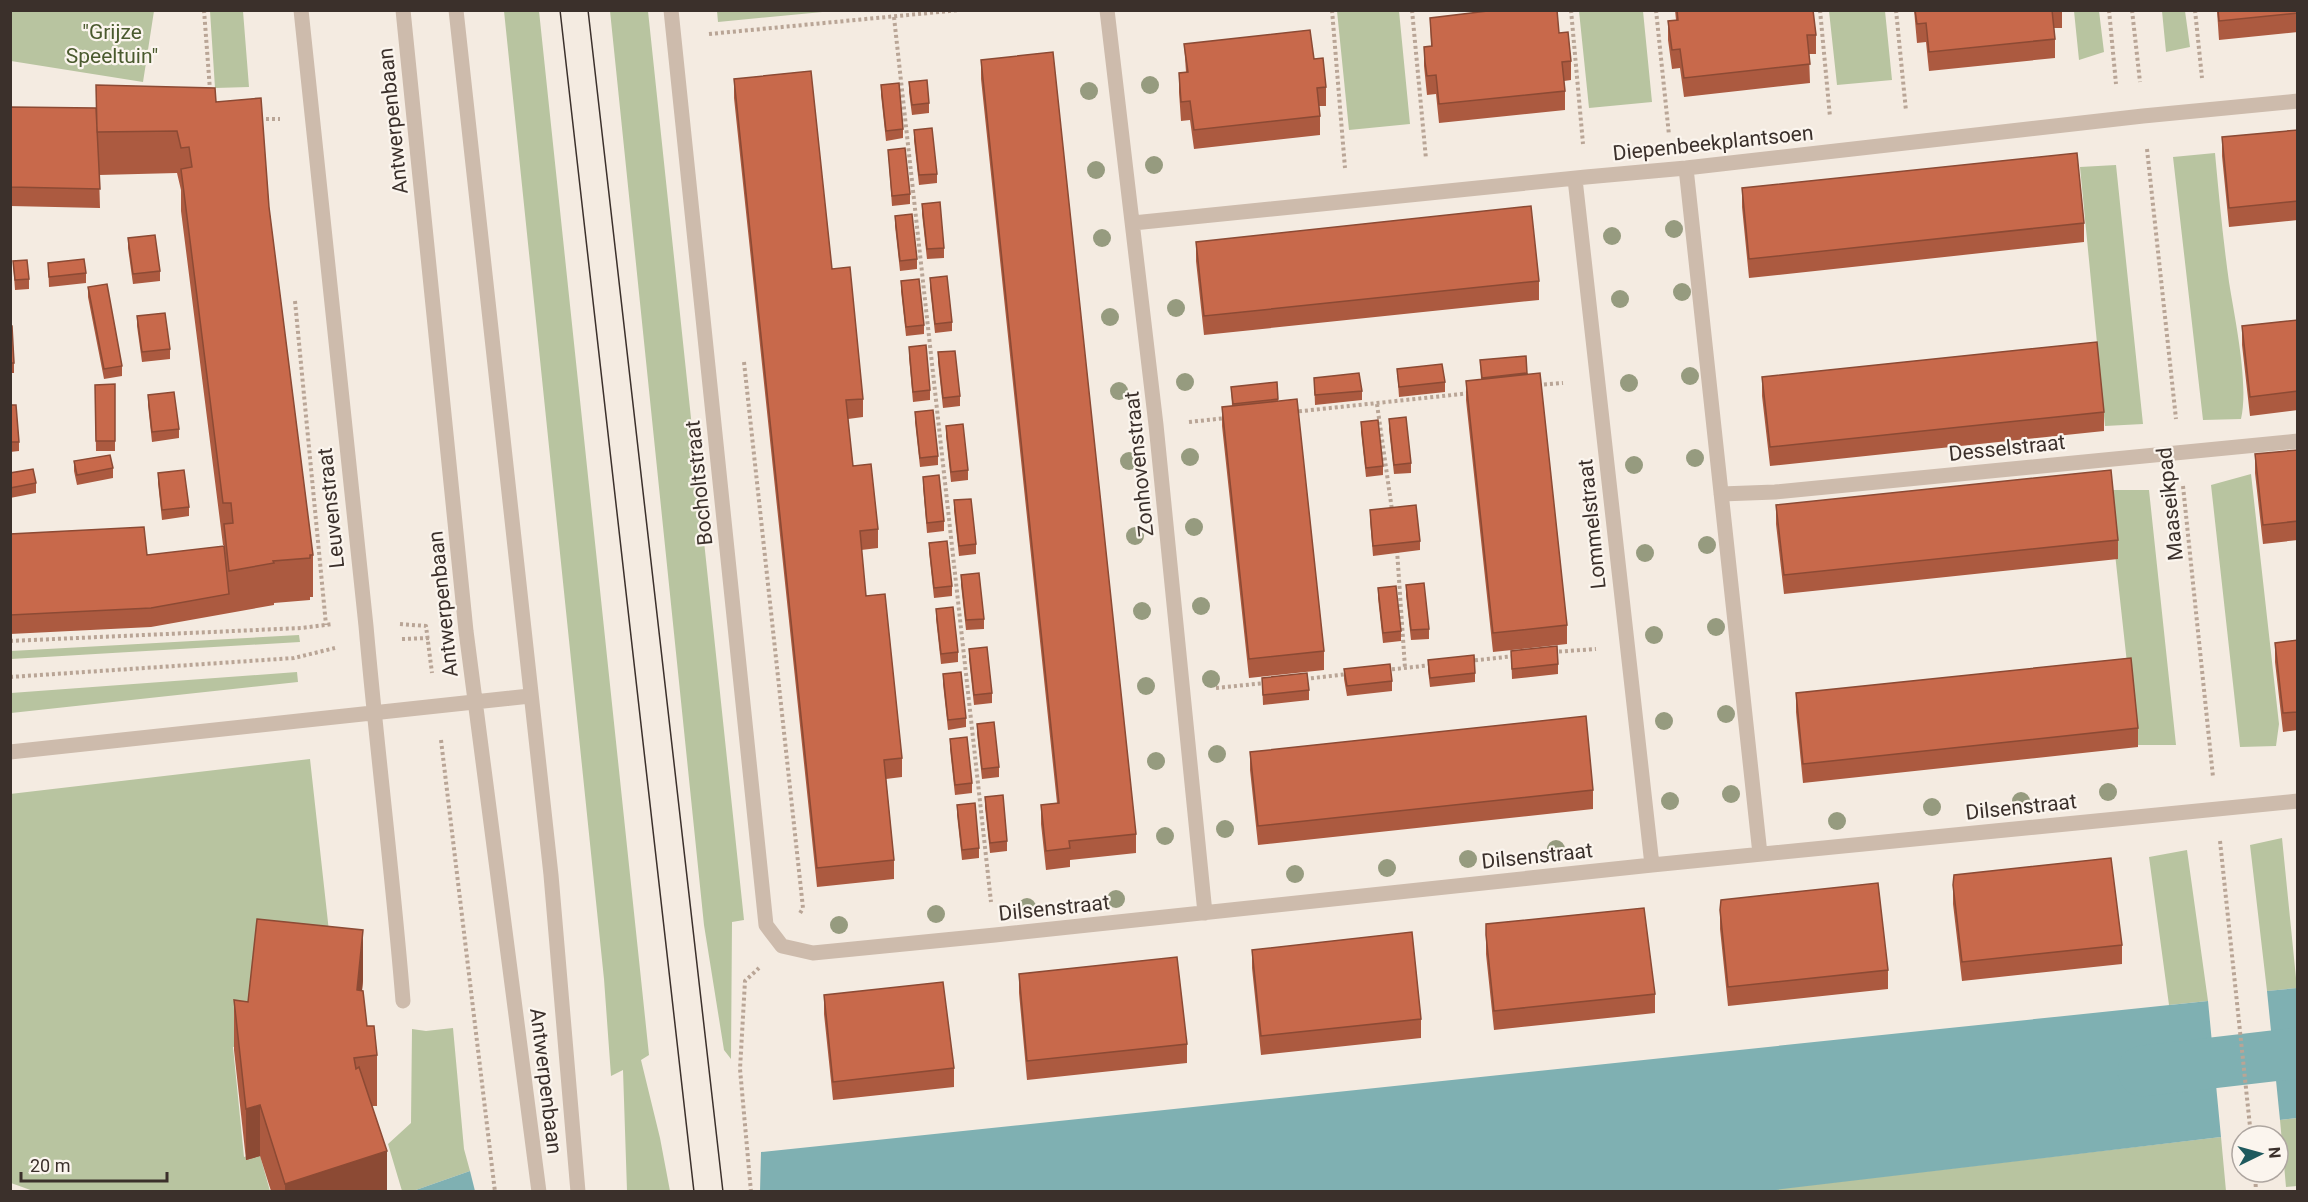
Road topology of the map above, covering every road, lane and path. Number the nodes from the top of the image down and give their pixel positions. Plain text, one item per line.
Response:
1 (204, 10) edge
2 (301, 10) edge
3 (403, 10) edge
4 (456, 10) edge
5 (671, 10) edge
6 (960, 10) edge
7 (1107, 10) edge
8 (1332, 10) edge
9 (1412, 10) edge
10 (1570, 10) edge
11 (1656, 10) edge
12 (1821, 10) edge
13 (1896, 10) edge
14 (2109, 10) edge
15 (2132, 10) edge
16 (2195, 10) edge
17 (894, 17) junction
18 (709, 34) dead end
19 (210, 93) edge
20 (2298, 101) edge
21 (276, 108) dead end
22 (2206, 110) junction
23 (2144, 116) junction
24 (256, 118) edge
25 (278, 119) junction
26 (2119, 119) junction
27 (311, 121) junction
28 (1909, 143) junction
29 (1833, 152) junction
30 (1679, 169) junction
31 (1580, 178) junction
32 (1430, 194) junction
33 (1348, 202) junction
34 (1132, 223) junction
35 (294, 296) dead end
36 (1597, 380) junction
37 (1527, 387) edge
38 (1481, 392) edge
39 (1377, 404) junction
40 (1287, 412) edge
41 (1230, 418) edge
42 (1156, 425) junction
43 (2298, 441) edge
44 (2180, 453) junction
45 (1721, 494) junction
46 (1393, 517) edge
47 (1396, 544) edge
48 (364, 620) junction
49 (326, 625) junction
50 (428, 638) junction
51 (434, 638) dead end
52 (10, 641) edge
53 (367, 641) junction
54 (1627, 647) junction
55 (1543, 653) edge
56 (1520, 656) edge
57 (1462, 662) edge
58 (1439, 664) edge
59 (1405, 668) junction
60 (1382, 670) edge
61 (1359, 673) edge
62 (10, 677) edge
63 (1302, 679) edge
64 (1268, 683) edge
65 (1184, 692) junction
66 (530, 696) junction
67 (475, 702) junction
68 (436, 706) junction
69 (368, 714) junction
70 (10, 752) edge
71 (2298, 801) edge
72 (2216, 810) junction
73 (1760, 854) junction
74 (1652, 864) junction
75 (1205, 913) junction
76 (995, 936) junction
77 (782, 946) junction
78 (403, 1001) dead end
79 (2250, 1124) edge
80 (495, 1191) edge
81 (539, 1191) edge
82 (578, 1191) edge
83 (751, 1191) edge

1 - 19 path
2 - 27 street, Leuvenstraat
3 - 67 street, Antwerpenbaan
4 - 66 street, Antwerpenbaan
5 - 77 street, Bocholtstraat
6 - 17 path
7 - 34 street, Zonhovenstraat
8 - 33 path
9 - 32 path
10 - 31 path
11 - 30 path
12 - 29 path
13 - 28 path
14 - 26 path
15 - 23 path, Maaseikpad
16 - 22 path
17 - 18 path
17 - 76 path
20 - 22 street, Diepenbeekplantsoen
21 - 25 path
22 - 23 street, Diepenbeekplantsoen
23 - 26 street, Diepenbeekplantsoen
23 - 44 path, Maaseikpad
24 - 25 path
25 - 27 path
26 - 28 street, Diepenbeekplantsoen
27 - 48 street, Leuvenstraat
28 - 29 street, Diepenbeekplantsoen
29 - 30 street, Diepenbeekplantsoen
30 - 31 street, Diepenbeekplantsoen
30 - 45 street
31 - 32 street, Diepenbeekplantsoen
31 - 36 street, Lommelstraat
32 - 33 street, Diepenbeekplantsoen
33 - 34 street, Diepenbeekplantsoen
34 - 42 street, Zonhovenstraat
35 - 49 path
36 - 37 path
36 - 54 street, Lommelstraat
38 - 39 path
39 - 40 path
39 - 46 path
41 - 42 path
42 - 65 street, Zonhovenstraat
43 - 44 street, Desselstraat
44 - 45 street, Desselstraat
44 - 72 path, Maaseikpad
45 - 73 street
47 - 59 path
48 - 49 path
48 - 50 path
48 - 53 street, Leuvenstraat
49 - 52 path
50 - 51 path
50 - 53 path
50 - 68 path
53 - 62 path
53 - 69 street, Leuvenstraat
54 - 55 path
54 - 74 street, Lommelstraat
56 - 57 path
58 - 59 path
59 - 60 path
61 - 63 path
64 - 65 path
65 - 75 street, Zonhovenstraat
66 - 67 street
66 - 82 street, Antwerpenbaan
67 - 68 street
67 - 81 street, Antwerpenbaan
68 - 69 street
68 - 80 path
69 - 70 street
69 - 78 street, Leuvenstraat
71 - 72 street, Dilsenstraat
72 - 73 street, Dilsenstraat
72 - 79 path, Maaseikpad
73 - 74 street, Dilsenstraat
74 - 75 street, Dilsenstraat
75 - 76 street, Dilsenstraat
76 - 77 street, Dilsenstraat
77 - 83 path

